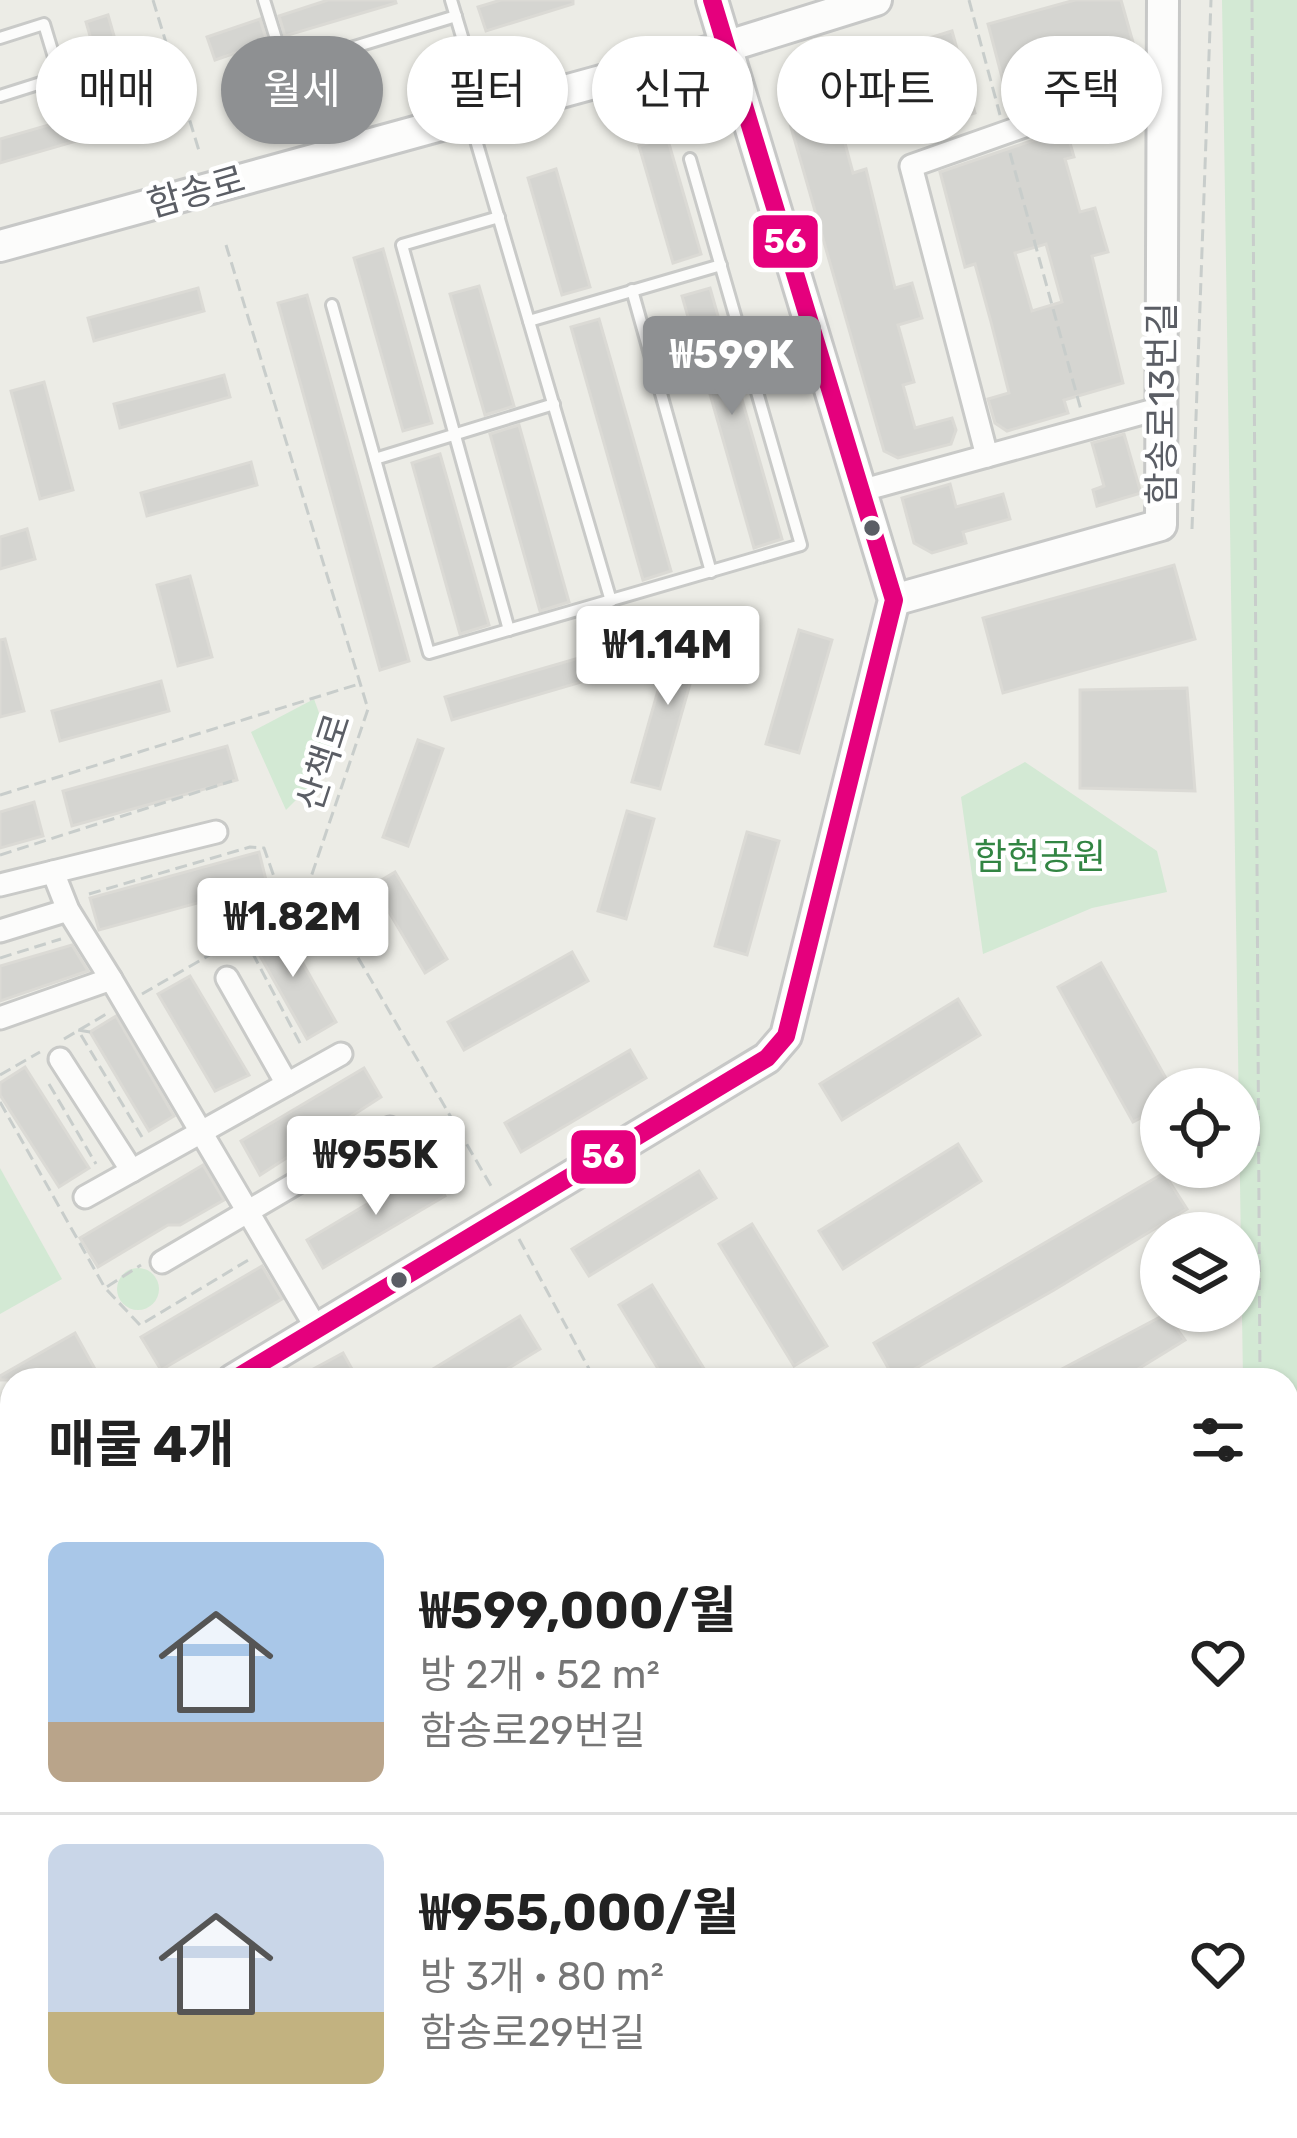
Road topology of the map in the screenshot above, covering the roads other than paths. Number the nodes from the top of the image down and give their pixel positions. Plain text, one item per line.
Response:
1 (264, 0) edge
2 (451, 0) edge
3 (712, 0) edge
4 (876, 0) edge
5 (1163, 0) edge
6 (456, 16) junction
7 (275, 36) edge
8 (460, 36) edge
9 (722, 36) edge
10 (0, 38) edge
11 (383, 38) edge
12 (753, 38) edge
13 (1163, 77) junction
14 (0, 96) edge
15 (407, 132) edge
16 (753, 139) edge
17 (483, 144) edge
18 (690, 159) dead end
19 (499, 217) junction
20 (0, 246) edge
21 (721, 265) junction
22 (632, 290) junction
23 (332, 305) dead end
24 (530, 320) junction
25 (554, 404) junction
26 (1161, 408) junction
27 (455, 434) junction
28 (988, 456) junction
29 (375, 459) junction
30 (860, 490) junction
31 (711, 572) junction
32 (894, 600) junction
33 (611, 601) junction
34 (509, 630) junction
35 (216, 832) dead end
36 (53, 872) junction
37 (0, 885) edge
38 (68, 910) junction
39 (0, 931) edge
40 (227, 978) dead end
41 (111, 979) junction
42 (0, 1018) edge
43 (341, 1054) dead end
44 (54, 1055) road end
45 (287, 1084) junction
46 (390, 1128) dead end
47 (203, 1131) junction
48 (132, 1171) junction
49 (85, 1197) dead end
50 (250, 1213) junction
51 (153, 1263) road end
52 (318, 1331) junction
53 (254, 1368) edge

1 - 7 lane
2 - 6 lane
3 - 9 street
4 - 12 street, 함송로
5 - 13 street, 함송로13번길
6 - 8 lane
6 - 11 lane
10 - 14 lane
13 - 26 street, 함송로13번길
13 - 28 street
15 - 20 street, 함송로
16 - 30 street
17 - 19 lane
18 - 21 lane
19 - 24 lane
19 - 27 lane
21 - 22 lane
21 - 31 lane
22 - 24 lane
22 - 31 lane
23 - 29 lane
24 - 25 lane
25 - 27 lane
25 - 33 lane
26 - 28 street
26 - 32 street, 함송로13번길
27 - 29 lane
27 - 34 lane
28 - 30 street
29 - 34 lane
30 - 32 street
31 - 33 lane
32 - 52 street
33 - 34 lane
35 - 36 street
36 - 37 street
36 - 38 street
38 - 39 street
38 - 41 street
40 - 45 street
41 - 42 street
41 - 47 street
43 - 45 street
44 - 48 street
45 - 47 street
46 - 50 street
47 - 48 street
47 - 50 street
48 - 49 street
50 - 51 street
50 - 52 street
52 - 53 street

